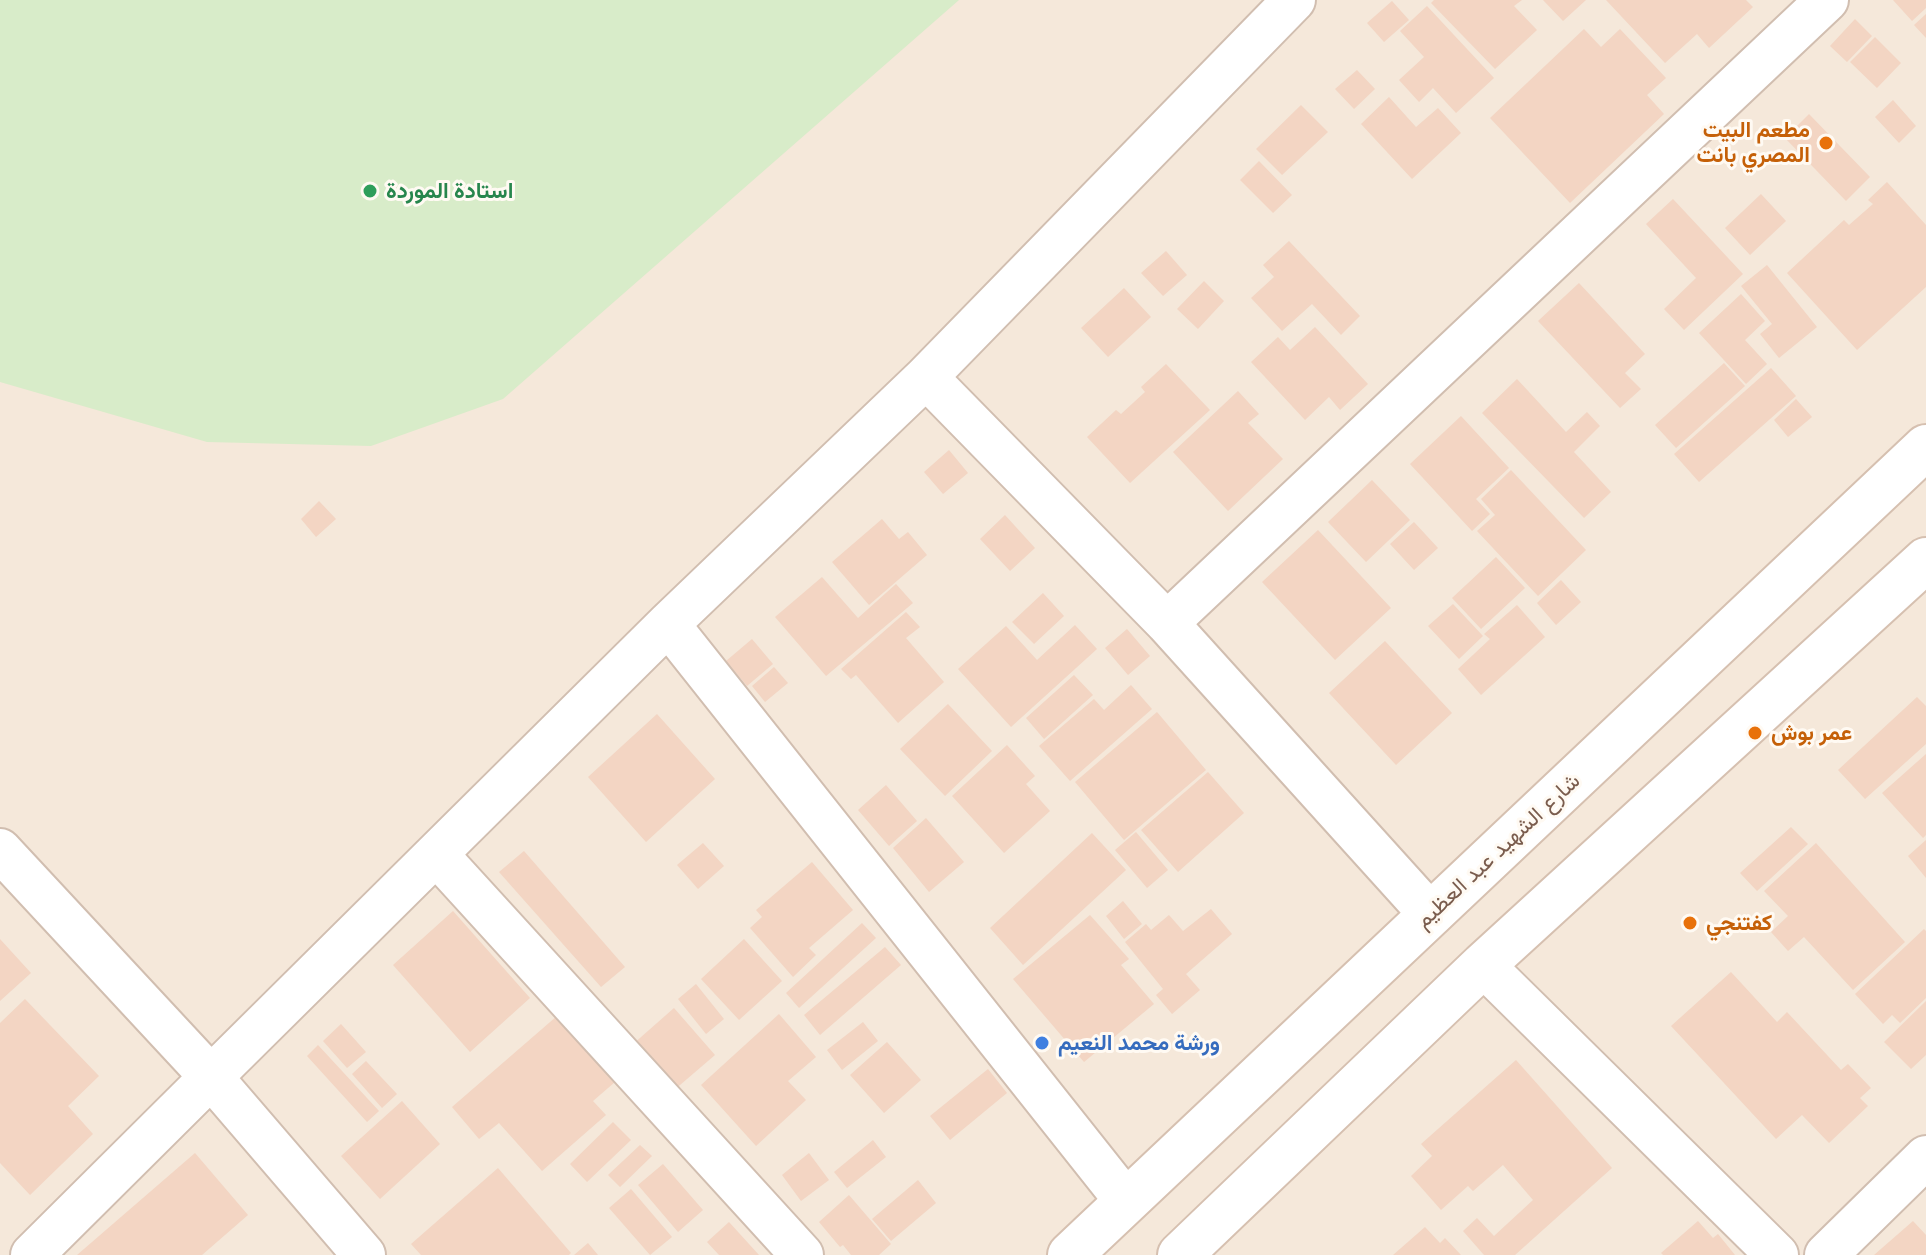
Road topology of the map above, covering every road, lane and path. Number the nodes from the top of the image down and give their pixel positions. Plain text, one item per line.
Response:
1 (1294, 0) edge
2 (1827, 0) edge
3 (926, 377) junction
4 (1926, 447) edge
5 (1926, 560) edge
6 (1167, 623) junction
7 (668, 624) junction
8 (0, 850) edge
9 (437, 855) junction
10 (1431, 915) junction
11 (1483, 965) junction
12 (211, 1077) junction
13 (1926, 1157) edge
14 (1126, 1201) junction
15 (1182, 1254) edge
16 (32, 1255) edge
17 (364, 1255) edge
18 (802, 1255) edge
19 (1070, 1255) edge
20 (1777, 1255) edge
21 (1826, 1255) edge

1 - 3 street
2 - 6 street
3 - 6 street
3 - 7 street
4 - 10 main road, شارع الشهيد عبد العظيم
5 - 11 main road
6 - 10 street
7 - 9 street
7 - 14 street
8 - 12 street
9 - 12 street
9 - 18 street
10 - 14 main road, شارع الشهيد عبد العظيم
11 - 15 main road
11 - 20 street
12 - 16 street
12 - 17 street
13 - 21 street
14 - 19 main road, شارع الشهيد عبد العظيم

